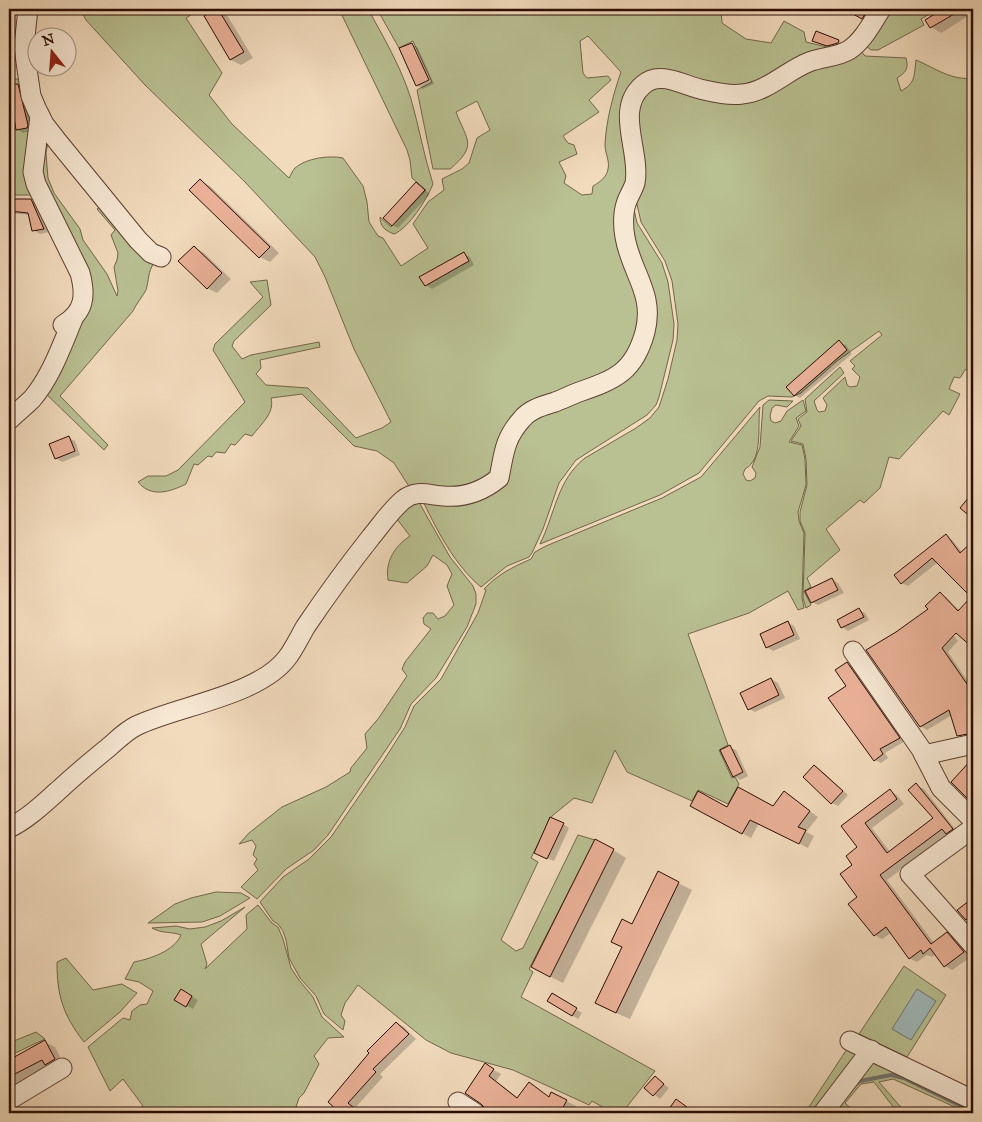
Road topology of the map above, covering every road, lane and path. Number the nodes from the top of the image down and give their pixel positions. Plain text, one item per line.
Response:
1 (28, 9) edge
2 (882, 9) edge
3 (40, 116) junction
4 (161, 257) dead end
5 (9, 420) edge
6 (853, 651) dead end
7 (973, 744) edge
8 (924, 755) junction
9 (973, 820) edge
10 (9, 828) edge
11 (973, 828) edge
12 (973, 946) edge
13 (850, 1041) dead end
14 (872, 1050) junction
15 (62, 1068) dead end
16 (9, 1100) edge
17 (973, 1100) edge
18 (458, 1102) dead end
19 (475, 1113) edge
20 (824, 1113) edge

1 - 3 street
2 - 10 street
3 - 4 street
3 - 5 street
6 - 8 street
7 - 8 street
8 - 9 street
11 - 12 street
13 - 14 street
14 - 17 street
14 - 20 street
15 - 16 street
18 - 19 street

